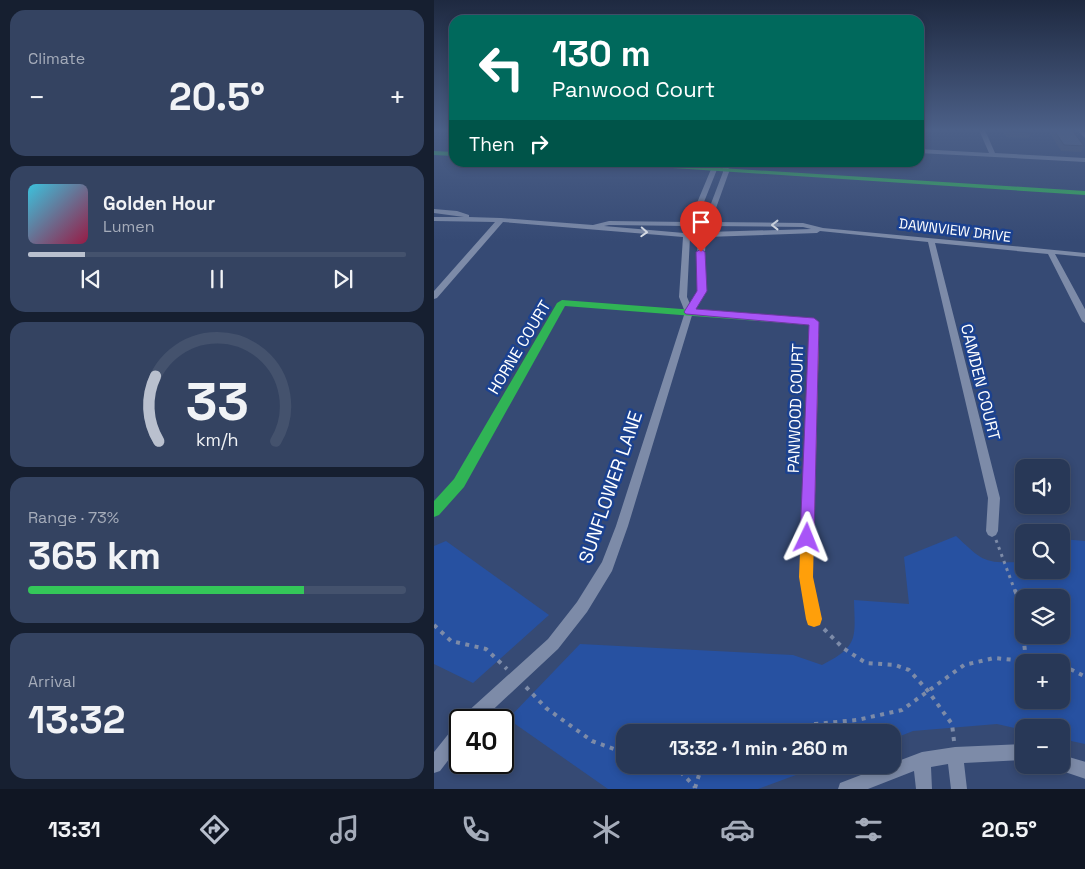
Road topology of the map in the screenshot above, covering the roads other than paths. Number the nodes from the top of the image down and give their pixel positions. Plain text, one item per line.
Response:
1 (715, 167) edge
2 (726, 167) edge
3 (1085, 193) edge
4 (434, 211) edge
5 (470, 218) junction
6 (434, 219) edge
7 (502, 220) junction
8 (690, 225) junction
9 (706, 225) junction
10 (596, 226) junction
11 (823, 230) junction
12 (686, 234) junction
13 (703, 234) junction
14 (931, 241) junction
15 (1052, 254) junction
16 (1085, 255) edge
17 (434, 296) edge
18 (689, 312) junction
19 (1085, 321) edge
20 (434, 511) edge
21 (992, 531) road end
22 (814, 619) road end
23 (483, 709) edge
24 (449, 747) edge
25 (1015, 752) edge
26 (955, 755) junction
27 (922, 760) junction
28 (434, 766) edge
29 (1070, 766) edge
30 (1085, 771) edge
31 (846, 789) edge
32 (924, 789) edge
33 (959, 789) edge

1 - 2 street
1 - 8 street
2 - 3 street
2 - 9 street, SUNFLOWER LANE
4 - 5 street, DAWNVIEW DRIVE
5 - 6 street, DAWNVIEW DRIVE
5 - 7 street, DAWNVIEW DRIVE
7 - 10 street, DAWNVIEW DRIVE
7 - 17 street
8 - 9 street, DAWNVIEW DRIVE
8 - 10 street, DAWNVIEW DRIVE
8 - 12 street
11 -> 9 street, DAWNVIEW DRIVE
9 - 13 street, SUNFLOWER LANE
10 -> 12 street, DAWNVIEW DRIVE
11 - 13 street, DAWNVIEW DRIVE
11 - 14 street, DAWNVIEW DRIVE
12 - 13 street, DAWNVIEW DRIVE
12 - 18 street
13 - 18 street, SUNFLOWER LANE
14 - 15 street, DAWNVIEW DRIVE
14 - 21 street, CAMDEN COURT
15 - 16 street, DAWNVIEW DRIVE
15 - 19 street
18 - 20 street, HORNE COURT
18 - 22 street, PANWOOD COURT
18 - 23 street, SUNFLOWER LANE
24 - 28 street
25 - 26 street
26 - 27 street
26 - 33 street
27 - 31 street
27 - 32 street
29 - 30 street

